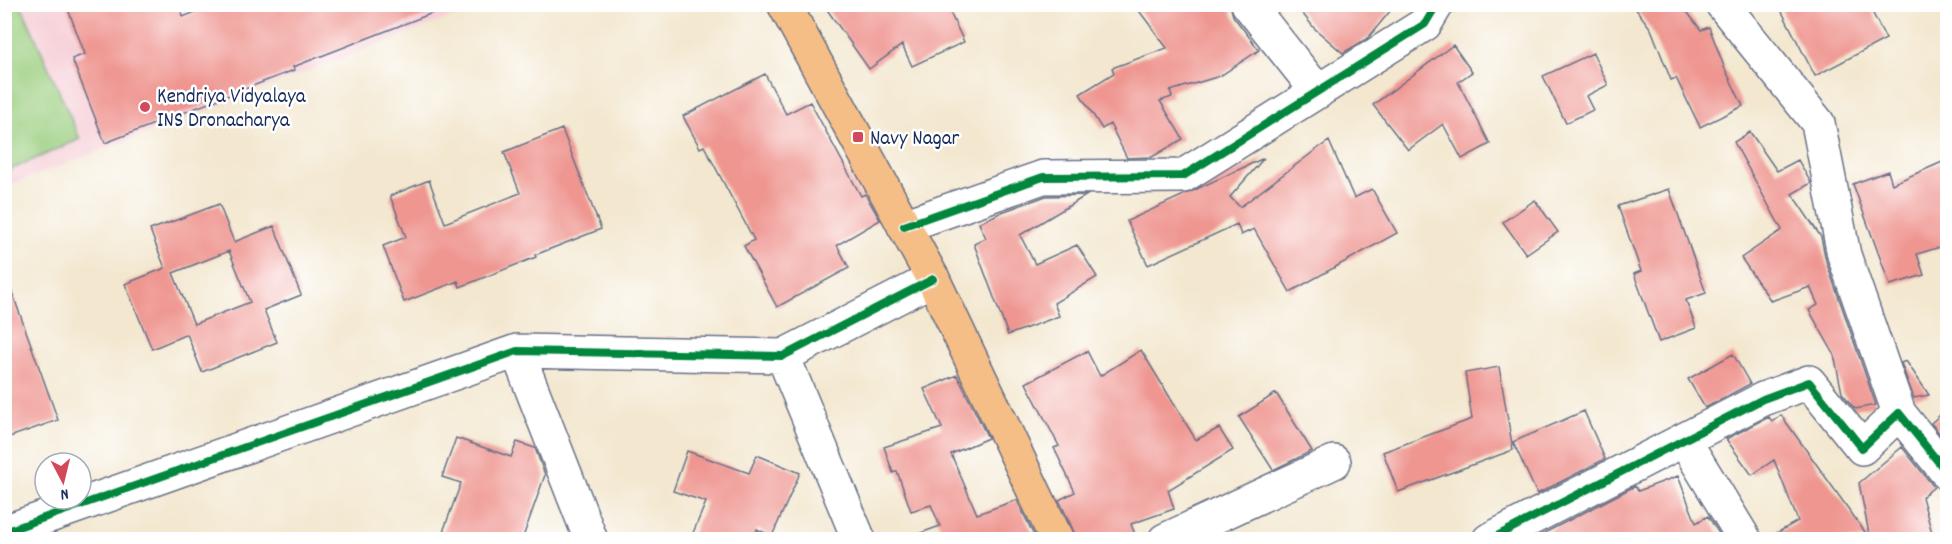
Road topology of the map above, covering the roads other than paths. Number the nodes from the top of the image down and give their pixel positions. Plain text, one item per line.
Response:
1 (784, 4) edge
2 (1248, 4) edge
3 (1437, 4) edge
4 (1722, 4) edge
5 (1318, 92) junction
6 (904, 225) junction
7 (933, 279) junction
8 (517, 351) junction
9 (783, 356) junction
10 (1899, 413) junction
11 (1684, 440) junction
12 (1334, 462) dead end
13 (1947, 474) edge
14 (4, 532) edge
15 (591, 540) edge
16 (858, 540) edge
17 (1057, 540) edge
18 (1165, 540) edge
19 (1489, 540) edge
20 (1745, 540) edge

1 - 6 main road
2 - 5 street
3 - 5 street
4 - 10 street
5 - 6 street
6 - 7 main road
7 - 9 street
7 - 17 main road
8 - 9 street
8 - 14 street
8 - 15 street
9 - 16 street
10 - 11 street
10 - 13 street
11 - 19 street
11 - 20 street
12 - 18 street

